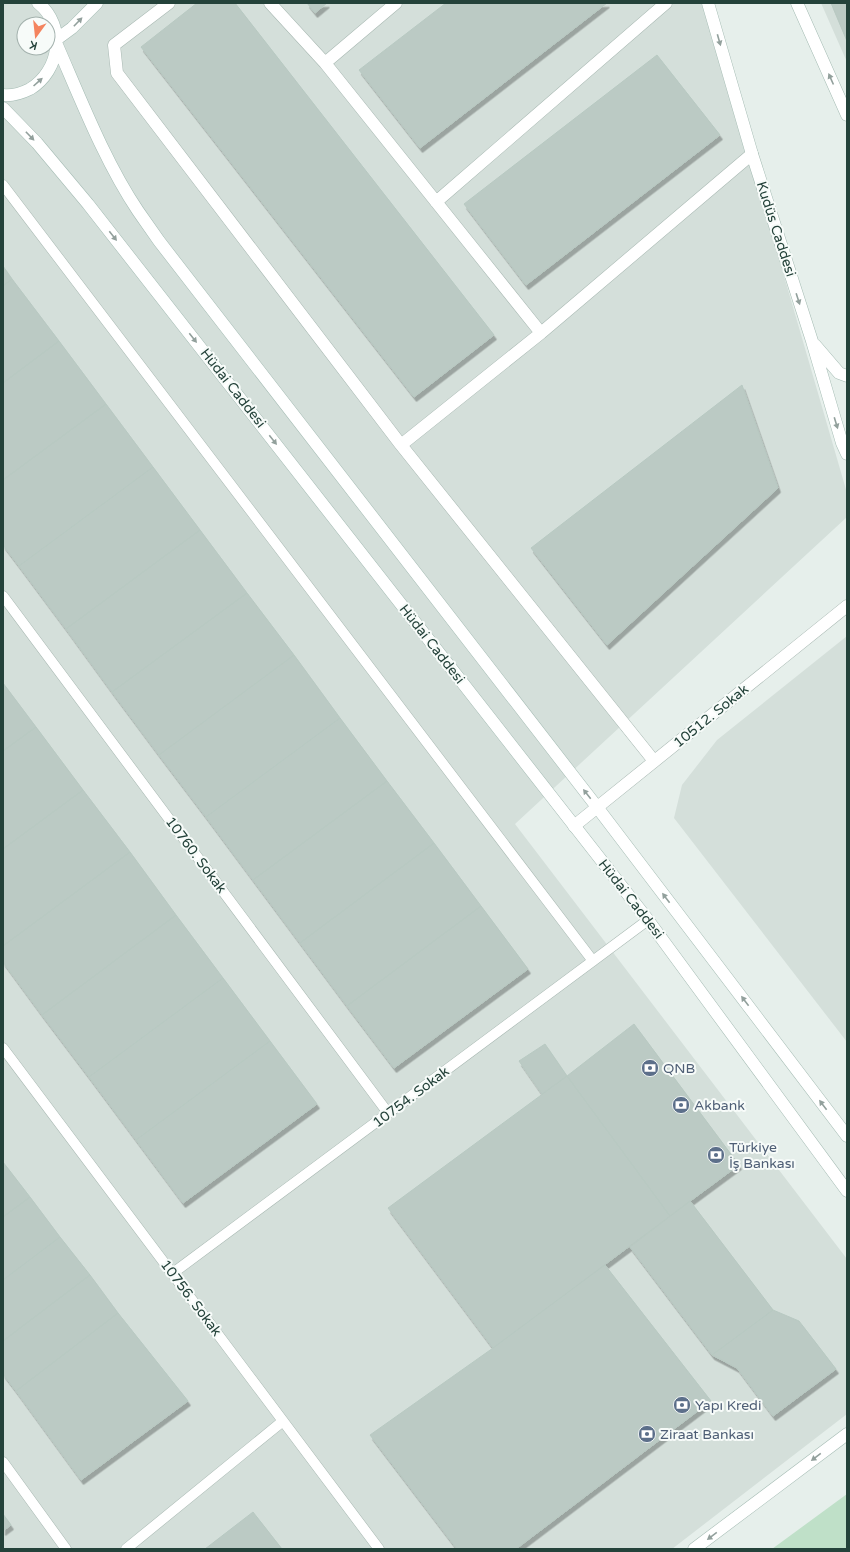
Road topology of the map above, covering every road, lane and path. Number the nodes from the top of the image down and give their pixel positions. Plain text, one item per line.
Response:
1 (38, 3) edge
2 (97, 3) edge
3 (169, 3) edge
4 (270, 3) edge
5 (396, 3) edge
6 (666, 3) edge
7 (708, 3) edge
8 (797, 3) edge
9 (57, 42) junction
10 (325, 63) junction
11 (3, 95) edge
12 (3, 108) edge
13 (847, 115) edge
14 (752, 154) junction
15 (3, 185) edge
16 (436, 202) junction
17 (541, 332) junction
18 (812, 341) junction
19 (847, 376) edge
20 (401, 445) junction
21 (847, 454) edge
22 (3, 596) edge
23 (847, 606) edge
24 (654, 761) junction
25 (597, 807) junction
26 (574, 826) junction
27 (648, 920) junction
28 (593, 962) junction
29 (3, 1048) edge
30 (388, 1113) junction
31 (847, 1136) edge
32 (847, 1191) edge
33 (173, 1273) junction
34 (283, 1421) junction
35 (847, 1434) edge
36 (3, 1462) edge
37 (66, 1549) edge
38 (126, 1549) edge
39 (379, 1549) edge
40 (694, 1549) edge

1 - 9 street, Hüdai Caddesi
9 -> 2 street
3 - 20 street
4 - 10 street
5 - 10 street
6 - 16 street
7 -> 14 street, Kudüs Caddesi
13 -> 8 street
11 -> 9 street
25 -> 9 street, Hüdai Caddesi
10 - 16 street
12 -> 26 street, Hüdai Caddesi
14 - 17 street
14 -> 18 street, Kudüs Caddesi
15 - 28 lane
16 - 17 street
17 - 20 street
18 - 19 street
18 -> 21 street, Kudüs Caddesi
20 - 24 street
22 - 30 lane, 10760. Sokak
23 - 24 street, 10512. Sokak
24 - 25 street, 10512. Sokak
25 - 26 street, 10512. Sokak
31 -> 25 street, Hüdai Caddesi
26 - 27 street, Hüdai Caddesi
27 - 28 lane, 10754. Sokak
27 - 32 street, Hüdai Caddesi
28 - 30 lane, 10754. Sokak
29 - 33 lane, 10756. Sokak
30 - 33 lane, 10754. Sokak
33 - 34 lane, 10756. Sokak
34 - 38 lane
34 - 39 lane, 10756. Sokak
35 -> 40 street
36 - 37 lane

